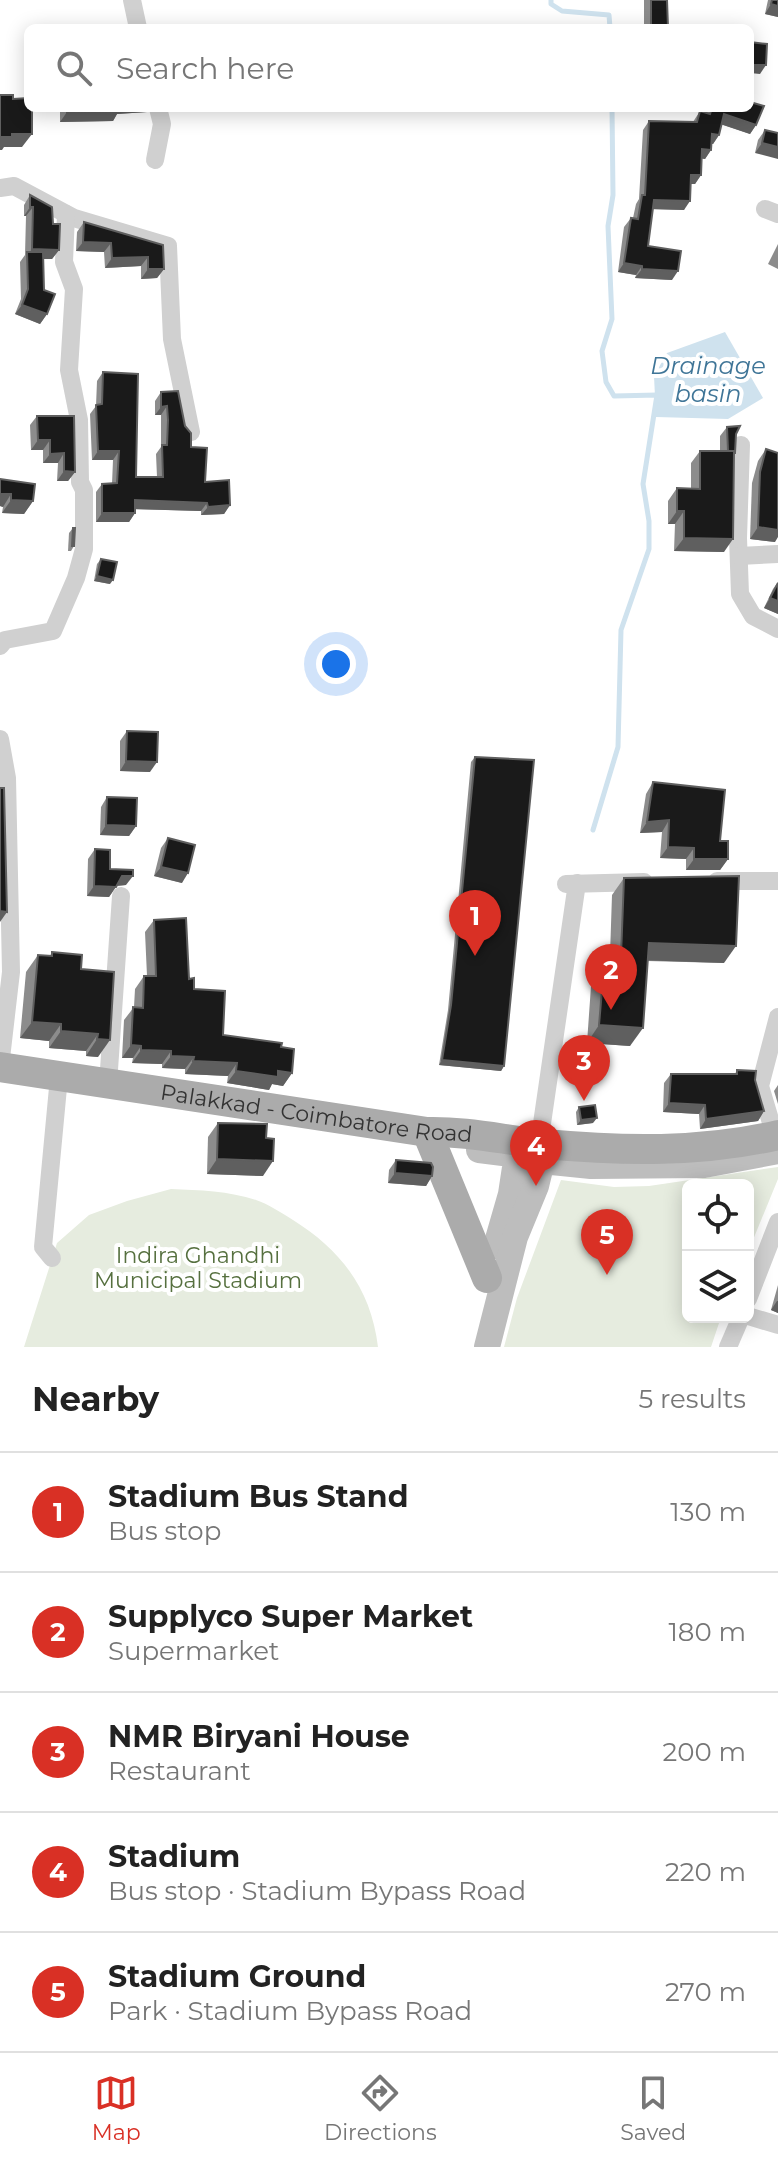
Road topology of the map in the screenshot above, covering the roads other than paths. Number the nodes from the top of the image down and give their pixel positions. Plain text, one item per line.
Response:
1 (132, 0) edge
2 (137, 24) edge
3 (159, 112) edge
4 (155, 160) dead end
5 (0, 188) edge
6 (66, 214) junction
7 (191, 432) edge
8 (741, 445) dead end
9 (778, 554) edge
10 (739, 556) junction
11 (778, 629) edge
12 (0, 646) edge
13 (0, 739) edge
14 (699, 881) edge
15 (778, 881) edge
16 (668, 882) edge
17 (121, 896) dead end
18 (778, 1017) edge
19 (0, 1067) edge
20 (59, 1077) junction
21 (108, 1084) junction
22 (427, 1132) junction
23 (777, 1140) edge
24 (540, 1152) junction
25 (778, 1222) edge
26 (52, 1258) dead end
27 (487, 1278) junction
28 (754, 1284) edge
29 (754, 1318) edge
30 (738, 1323) edge
31 (778, 1325) edge
32 (472, 1347) edge
33 (487, 1347) edge
34 (728, 1347) edge

1 - 2 street
3 - 4 street
5 - 6 street
6 - 7 street
6 - 12 street
8 - 10 street
9 - 10 street
10 - 11 street
13 - 19 street
14 - 15 street
16 - 24 street
17 - 21 street
18 - 23 street
19 - 20 main road, Palakkad - Coimbatore Road
20 - 21 main road, Palakkad - Coimbatore Road
20 - 26 street
21 - 22 main road, Palakkad - Coimbatore Road
22 - 24 main road, Palakkad - Coimbatore Road
22 - 27 main road
22 - 27 street
23 - 24 main road, Palakkad - Coimbatore Road
24 - 33 street
25 - 28 street
27 - 32 street
29 - 31 street
30 - 34 street

